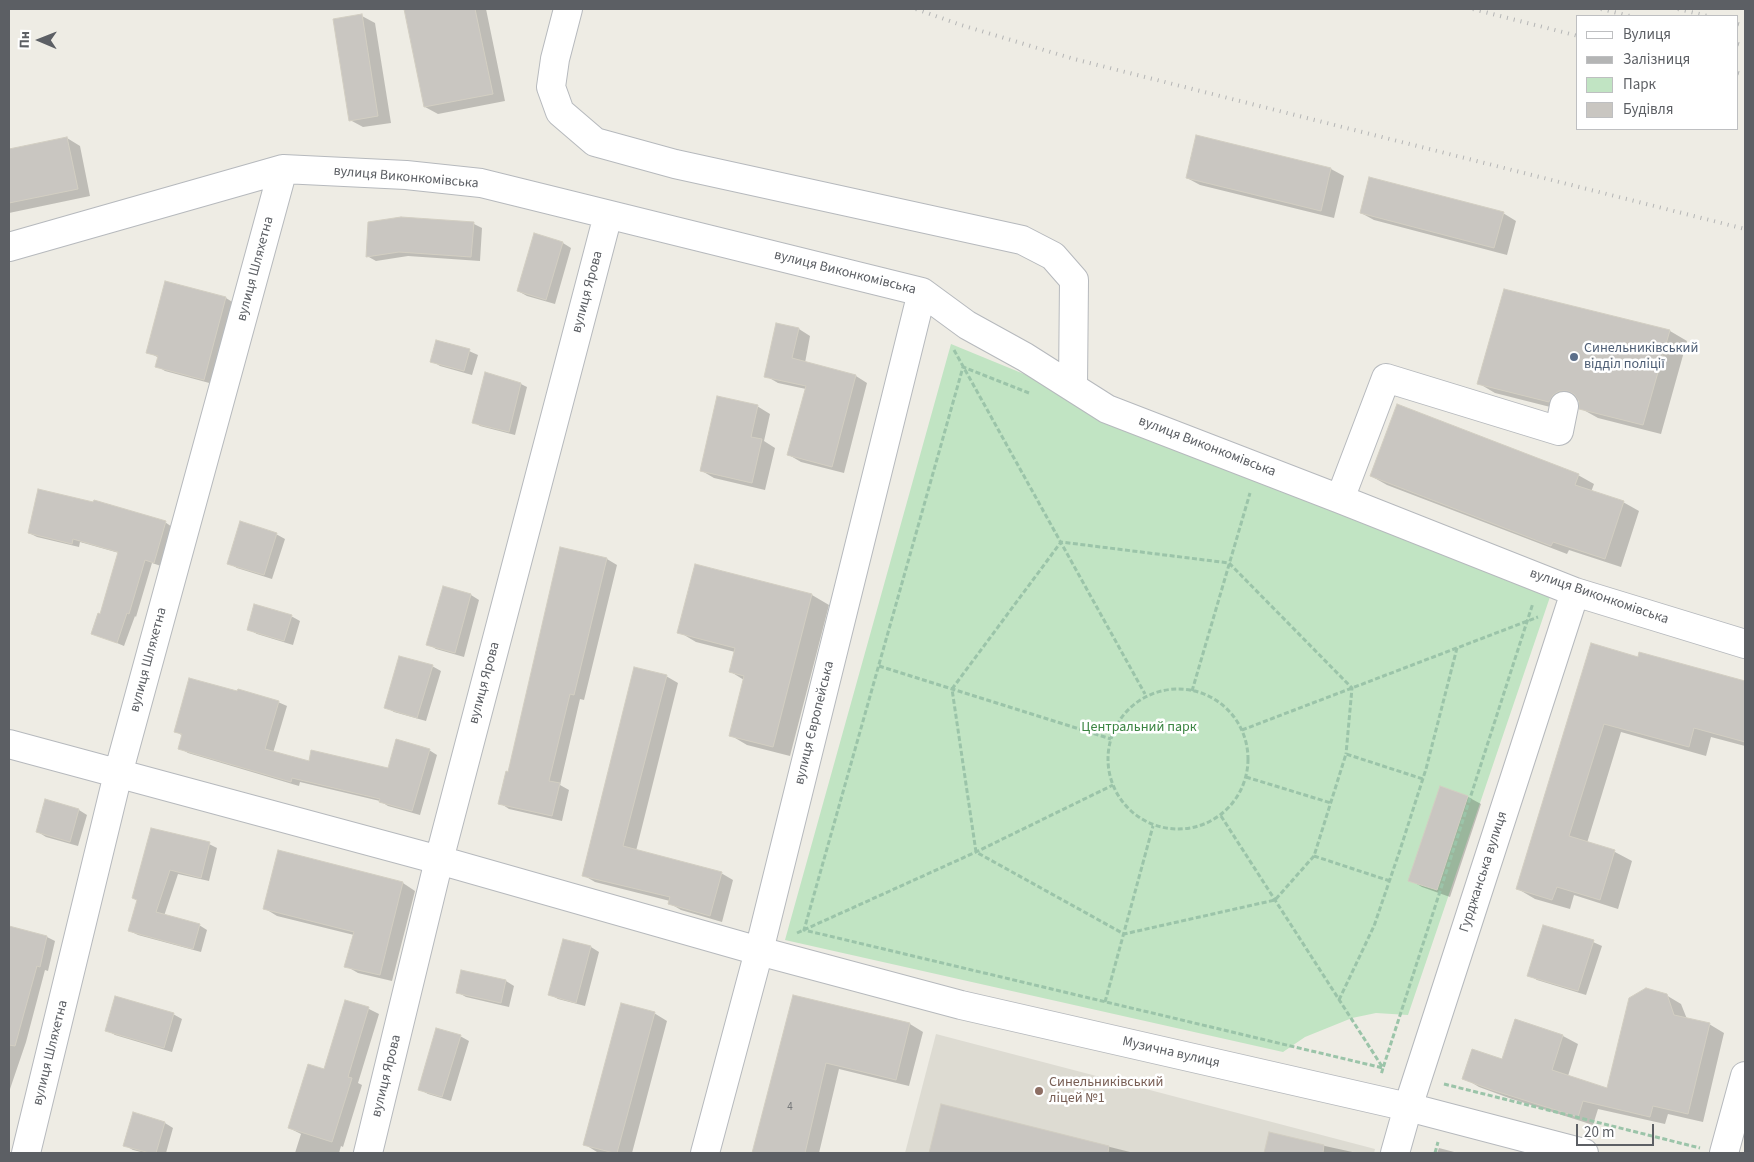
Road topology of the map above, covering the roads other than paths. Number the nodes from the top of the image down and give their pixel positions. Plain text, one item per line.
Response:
1 (568, 9) edge
2 (283, 169) junction
3 (608, 215) junction
4 (9, 247) edge
5 (922, 292) junction
6 (1073, 387) junction
7 (1564, 406) dead end
8 (1340, 498) junction
9 (1569, 601) junction
10 (1745, 644) edge
11 (9, 744) edge
12 (118, 774) junction
13 (439, 860) junction
14 (759, 951) junction
15 (1745, 1076) edge
16 (1408, 1107) junction
17 (1717, 1152) edge
18 (26, 1153) edge
19 (368, 1153) edge
20 (705, 1153) edge
21 (1395, 1153) edge
22 (1584, 1153) edge

1 - 6 street
2 - 3 street, вулиця Виконкомівська
2 - 4 street, вулиця Виконкомівська
2 - 12 street, вулиця Шляхетна
3 - 5 street, вулиця Виконкомівська
3 - 13 street, вулиця Ярова
5 - 6 street, вулиця Виконкомівська
5 - 14 street, вулиця Європейська
6 - 8 street, вулиця Виконкомівська
7 - 8 street
8 - 9 street, вулиця Виконкомівська
9 - 10 street, вулиця Виконкомівська
9 - 16 street, Гурджанська вулиця
11 - 12 street, Музична вулиця
12 - 13 street, Музична вулиця
12 - 18 street, вулиця Шляхетна
13 - 14 street, Музична вулиця
13 - 19 street, вулиця Ярова
14 - 16 street, Музична вулиця
14 - 20 street, вулиця Європейська
15 - 17 street
16 - 21 street, Гурджанська вулиця
16 - 22 street, Музична вулиця

